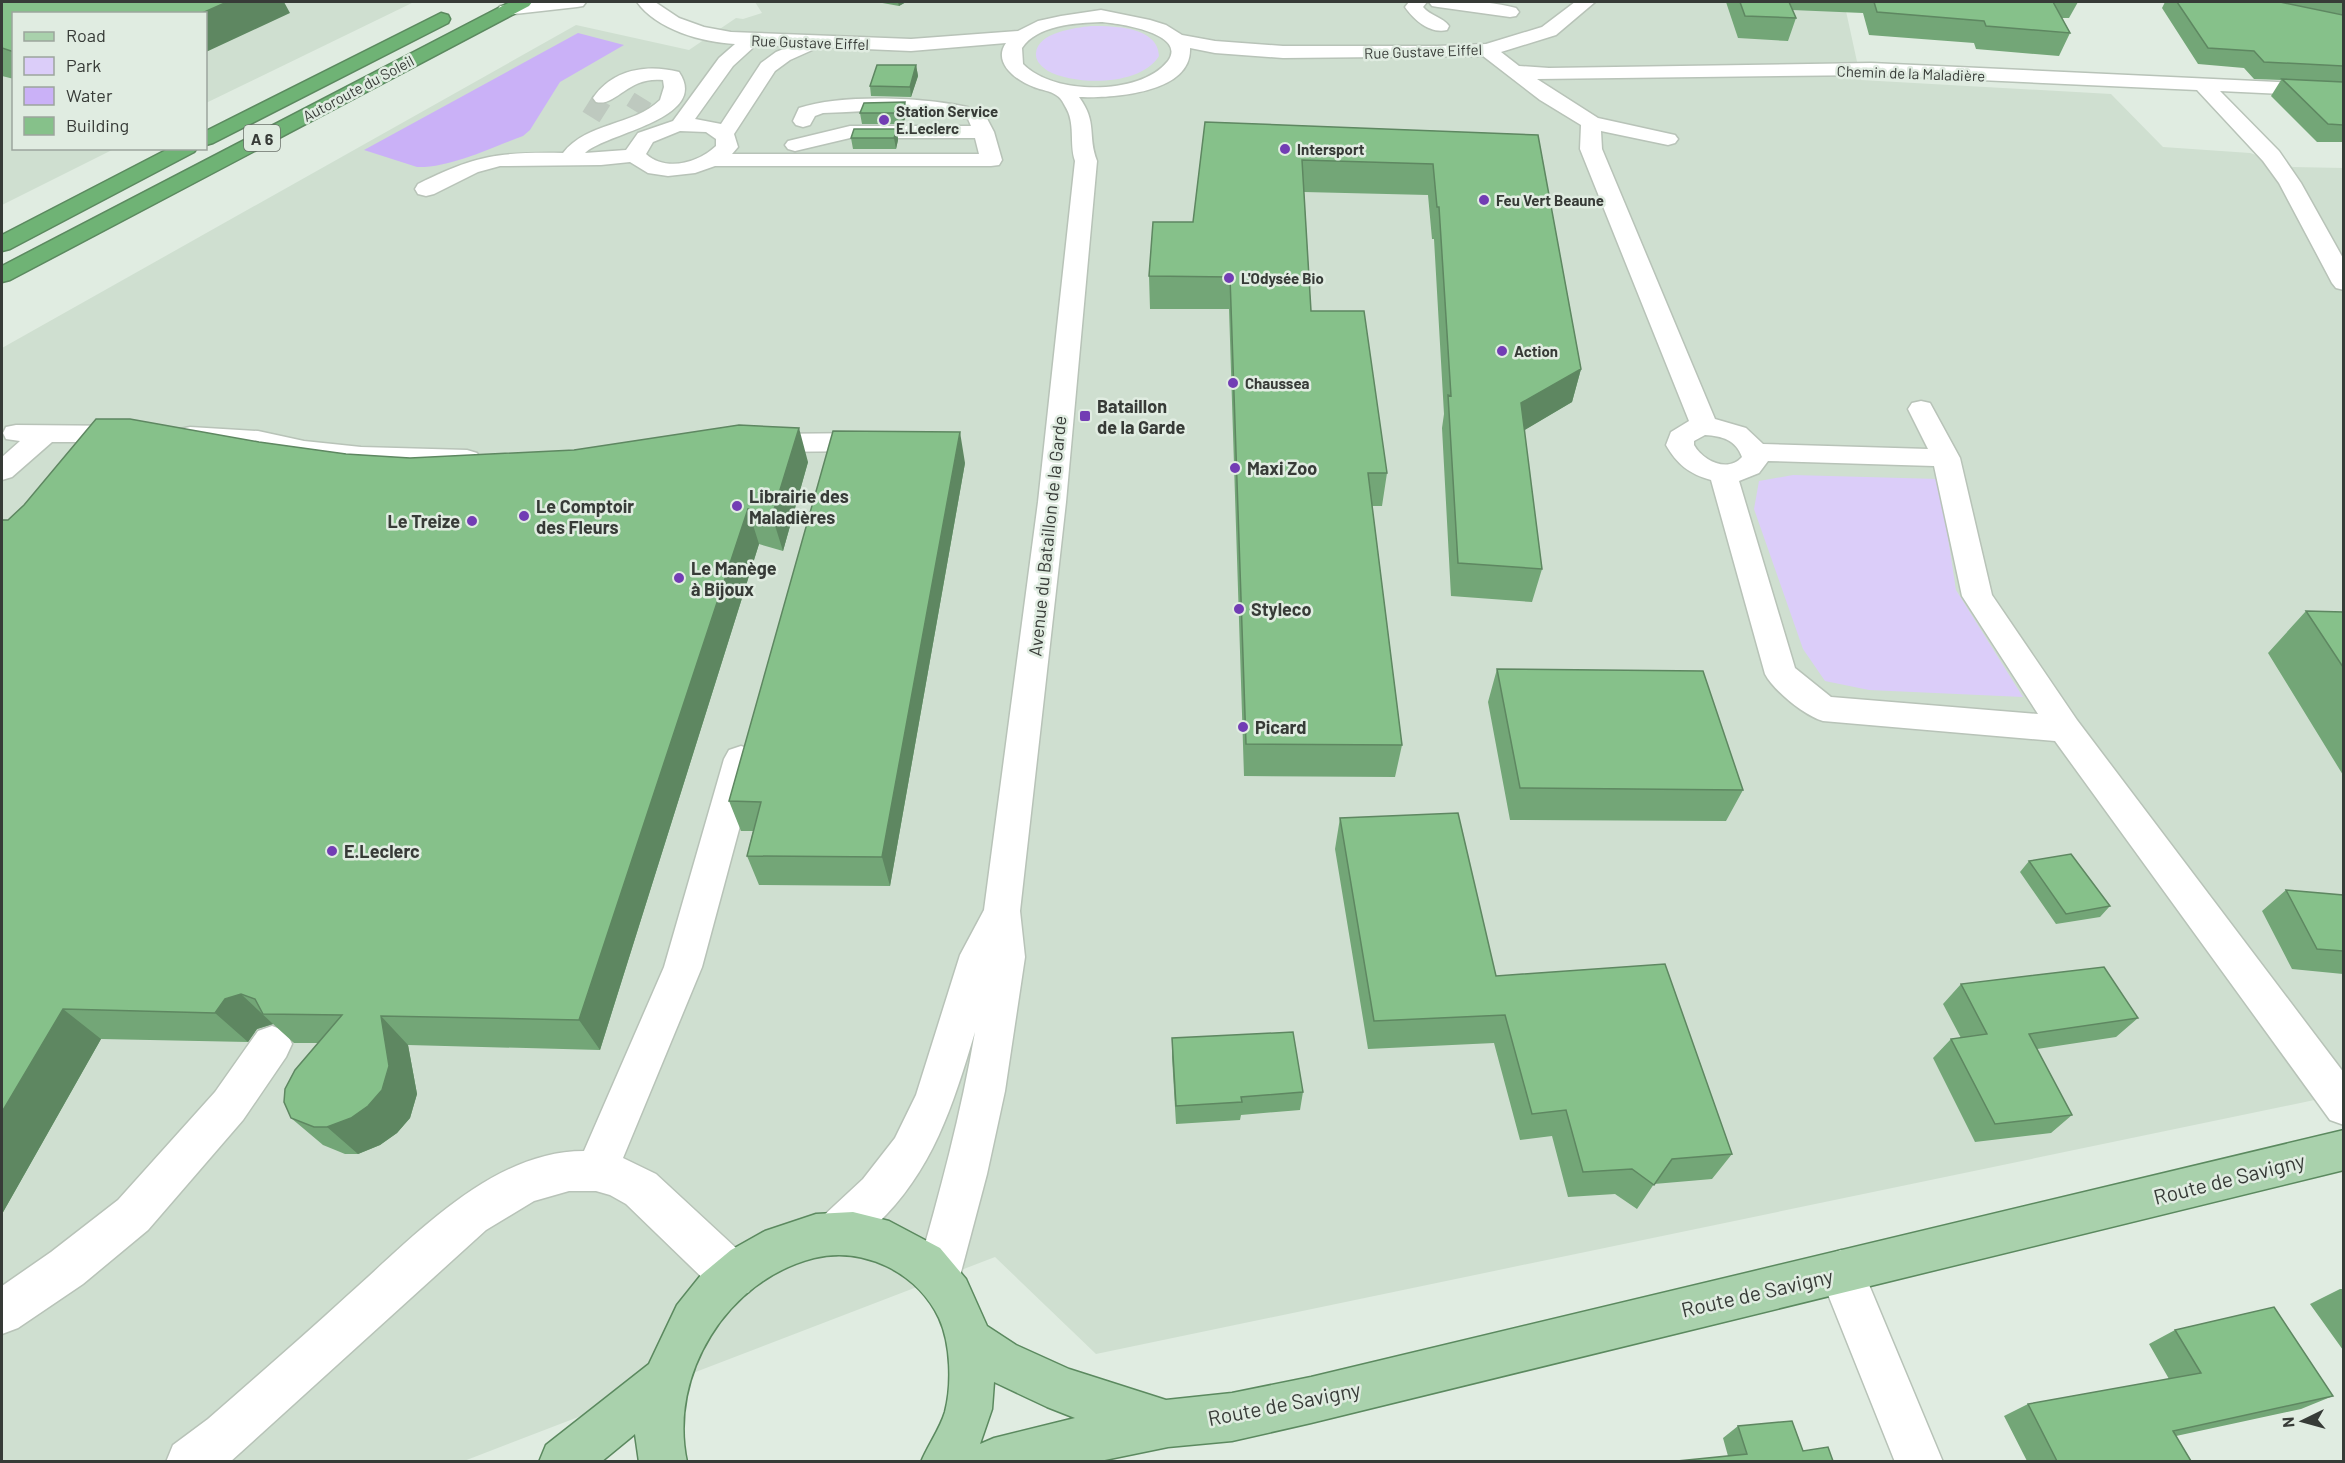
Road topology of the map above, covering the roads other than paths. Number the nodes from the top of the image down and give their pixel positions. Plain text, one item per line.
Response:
1 (577, 2) edge
2 (646, 2) edge
3 (1091, 2) edge
4 (1114, 2) edge
5 (1418, 2) edge
6 (1438, 2) edge
7 (1586, 2) edge
8 (514, 6) edge
9 (452, 7) edge
10 (1510, 12) dead end
11 (1075, 18) junction
12 (1126, 18) junction
13 (1440, 26) dead end
14 (1022, 36) junction
15 (750, 40) junction
16 (1176, 40) junction
17 (782, 41) junction
18 (818, 42) junction
19 (911, 45) junction
20 (1487, 50) junction
21 (1283, 52) junction
22 (1012, 60) junction
23 (1171, 70) junction
24 (1514, 71) junction
25 (2204, 86) junction
26 (1062, 89) junction
27 (1123, 89) junction
28 (730, 90) dead end
29 (2343, 92) edge
30 (718, 108) dead end
31 (1591, 123) junction
32 (680, 125) junction
33 (715, 130) junction
34 (984, 132) junction
35 (207, 138) edge
36 (797, 138) junction
37 (1668, 139) dead end
38 (183, 150) edge
39 (636, 155) junction
40 (569, 159) junction
41 (547, 160) junction
42 (712, 160) junction
43 (1086, 161) junction
44 (426, 189) dead end
45 (2, 244) edge
46 (2, 275) edge
47 (2343, 283) edge
48 (1921, 409) dead end
49 (1705, 427) junction
50 (16, 433) dead end
51 (46, 433) junction
52 (120, 434) junction
53 (830, 442) junction
54 (899, 442) edge
55 (734, 443) edge
56 (1755, 453) junction
57 (1946, 458) junction
58 (497, 459) edge
59 (98, 460) edge
60 (2, 471) edge
61 (1723, 473) junction
62 (821, 477) edge
63 (750, 727) edge
64 (2064, 729) junction
65 (1002, 911) junction
66 (272, 1044) edge
67 (2343, 1106) edge
68 (2343, 1150) edge
69 (596, 1171) junction
70 (836, 1233) junction
71 (1841, 1272) junction
72 (733, 1276) junction
73 (938, 1276) junction
74 (2, 1312) edge
75 (969, 1341) junction
76 (665, 1380) junction
77 (1168, 1424) junction
78 (190, 1461) edge
79 (563, 1461) edge
80 (663, 1461) edge
81 (945, 1461) edge
82 (994, 1461) edge
83 (1919, 1461) edge

1 - 8 street
2 - 15 street, Rue Gustave Eiffel
3 - 11 street
4 - 12 street
5 - 13 street
6 - 10 street
7 - 20 street, Rue Gustave Eiffel
8 - 46 highway, Autoroute du Soleil / A 6
9 - 35 highway, Autoroute du Soleil / A 6
11 - 12 street, Rue Gustave Eiffel
11 - 14 street, Rue Gustave Eiffel
12 - 16 street, Rue Gustave Eiffel
14 - 19 street, Rue Gustave Eiffel
14 - 22 street
15 - 17 street, Rue Gustave Eiffel
15 - 32 street
16 - 21 street, Rue Gustave Eiffel
16 - 23 street
17 - 18 street, Rue Gustave Eiffel
17 - 28 street
18 - 19 street, Rue Gustave Eiffel
18 - 33 street
19 - 22 street, Rue Gustave Eiffel
20 - 21 street, Rue Gustave Eiffel
20 - 24 street
21 - 23 street, Rue Gustave Eiffel
22 - 26 street, Rue Gustave Eiffel
23 - 27 street, Rue Gustave Eiffel
24 - 25 street, Chemin de la Maladière
24 - 31 street
25 - 29 street, Chemin de la Maladière
25 - 47 street
26 - 27 street, Rue Gustave Eiffel
26 - 43 street, Avenue du Bataillon de la Garde
27 - 43 street, Avenue du Bataillon de la Garde
30 - 33 street
31 - 37 street
31 - 49 street
32 - 33 street
32 - 39 street
33 - 42 street
34 - 36 street
34 - 36 street
34 - 36 street
36 - 42 street
38 - 45 highway
39 - 40 street
39 - 42 street
40 - 41 street
40 - 41 street
41 - 44 street
43 - 65 street, Avenue du Bataillon de la Garde
48 - 57 street
49 - 56 street
49 - 61 street
50 - 51 street
51 - 52 street
51 - 60 street
52 - 58 street
52 - 59 street
53 - 54 street
53 - 55 street
53 - 62 street
56 - 57 street
56 - 61 street
57 - 64 street
61 - 64 street
63 - 69 street
64 - 67 street
65 - 70 street, Avenue du Bataillon de la Garde
65 - 73 street, Avenue du Bataillon de la Garde
66 - 74 street
68 - 71 main road, Route de Savigny
69 - 72 street
69 - 78 street
70 - 72 main road
70 - 73 main road
71 - 77 main road, Route de Savigny
71 - 83 street
72 - 76 main road
73 - 75 main road
75 - 77 main road, Route de Savigny
75 - 81 main road
76 - 79 main road
76 - 80 main road
77 - 82 main road, Route de Savigny

